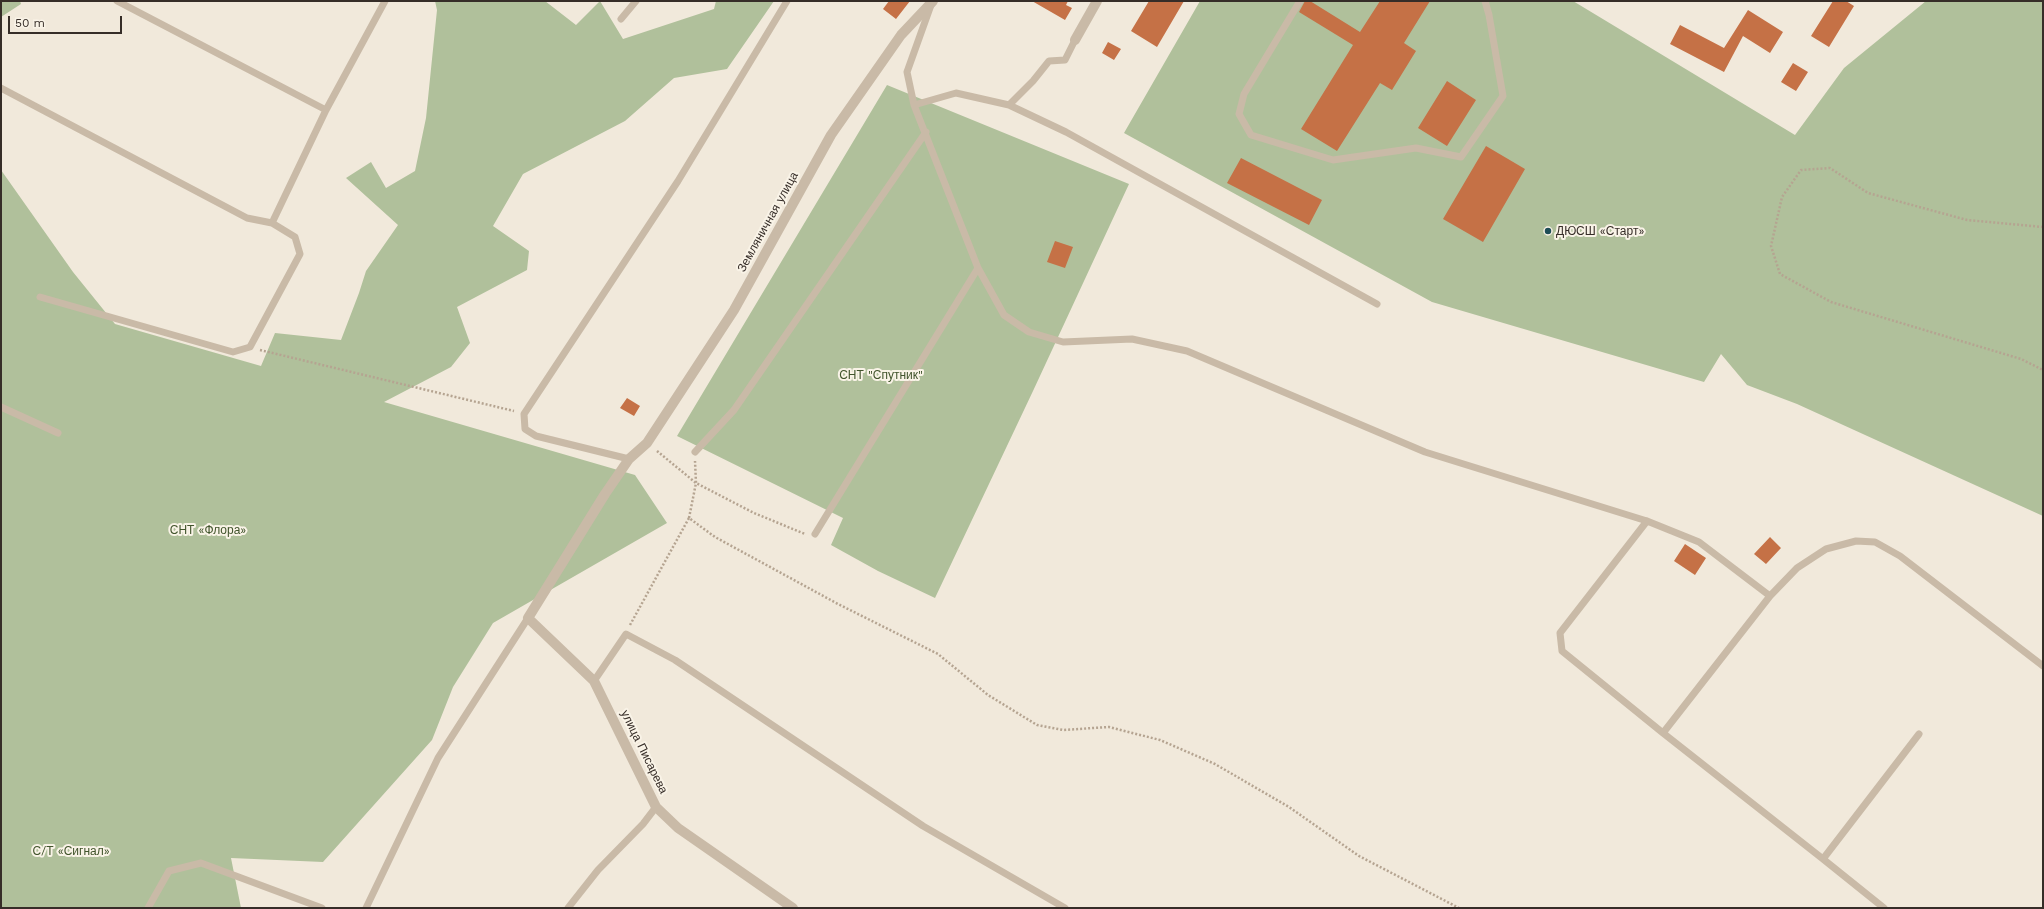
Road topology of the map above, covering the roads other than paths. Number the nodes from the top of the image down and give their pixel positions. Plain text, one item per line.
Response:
1 (117, 1) edge
2 (386, 1) edge
3 (636, 1) edge
4 (787, 1) edge
5 (1097, 1) edge
6 (1300, 1) edge
7 (1485, 1) edge
8 (932, 2) edge
9 (621, 20) dead end
10 (1075, 40) joint
11 (1, 88) edge
12 (1009, 104) junction
13 (914, 105) junction
14 (326, 110) junction
15 (926, 132) junction
16 (272, 223) junction
17 (978, 268) junction
18 (40, 297) dead end
19 (1378, 304) dead end
20 (1, 408) edge
21 (58, 433) dead end
22 (695, 452) road end
23 (629, 459) junction
24 (1647, 520) junction
25 (815, 534) road end
26 (1770, 596) junction
27 (528, 618) junction
28 (2043, 666) edge
29 (594, 682) junction
30 (1663, 734) junction
31 (1919, 734) dead end
32 (656, 807) junction
33 (1823, 859) junction
34 (148, 908) edge
35 (322, 908) edge
36 (366, 908) edge
37 (568, 908) edge
38 (793, 908) edge
39 (1065, 908) edge
40 (1884, 908) edge

1 - 14 lane
2 - 14 lane
3 - 9 lane
4 - 23 lane
5 - 10 street
6 - 7 lane
8 - 13 lane
8 - 23 street, Земляничная улица
10 - 12 lane
11 - 16 lane
12 - 13 lane
12 - 19 lane
13 - 15 lane
14 - 16 lane
15 - 17 lane
15 - 22 lane
16 - 18 lane
17 - 24 lane
17 - 25 lane
20 - 21 lane
23 - 27 street, Земляничная улица
24 - 26 lane
24 - 30 lane
26 - 28 lane
26 - 30 lane
27 - 29 street, улица Писарева
27 - 36 lane
29 - 32 street, улица Писарева
29 - 39 lane
30 - 33 lane
31 - 33 lane
32 - 37 lane
32 - 38 street, улица Писарева
33 - 40 lane
34 - 35 lane

